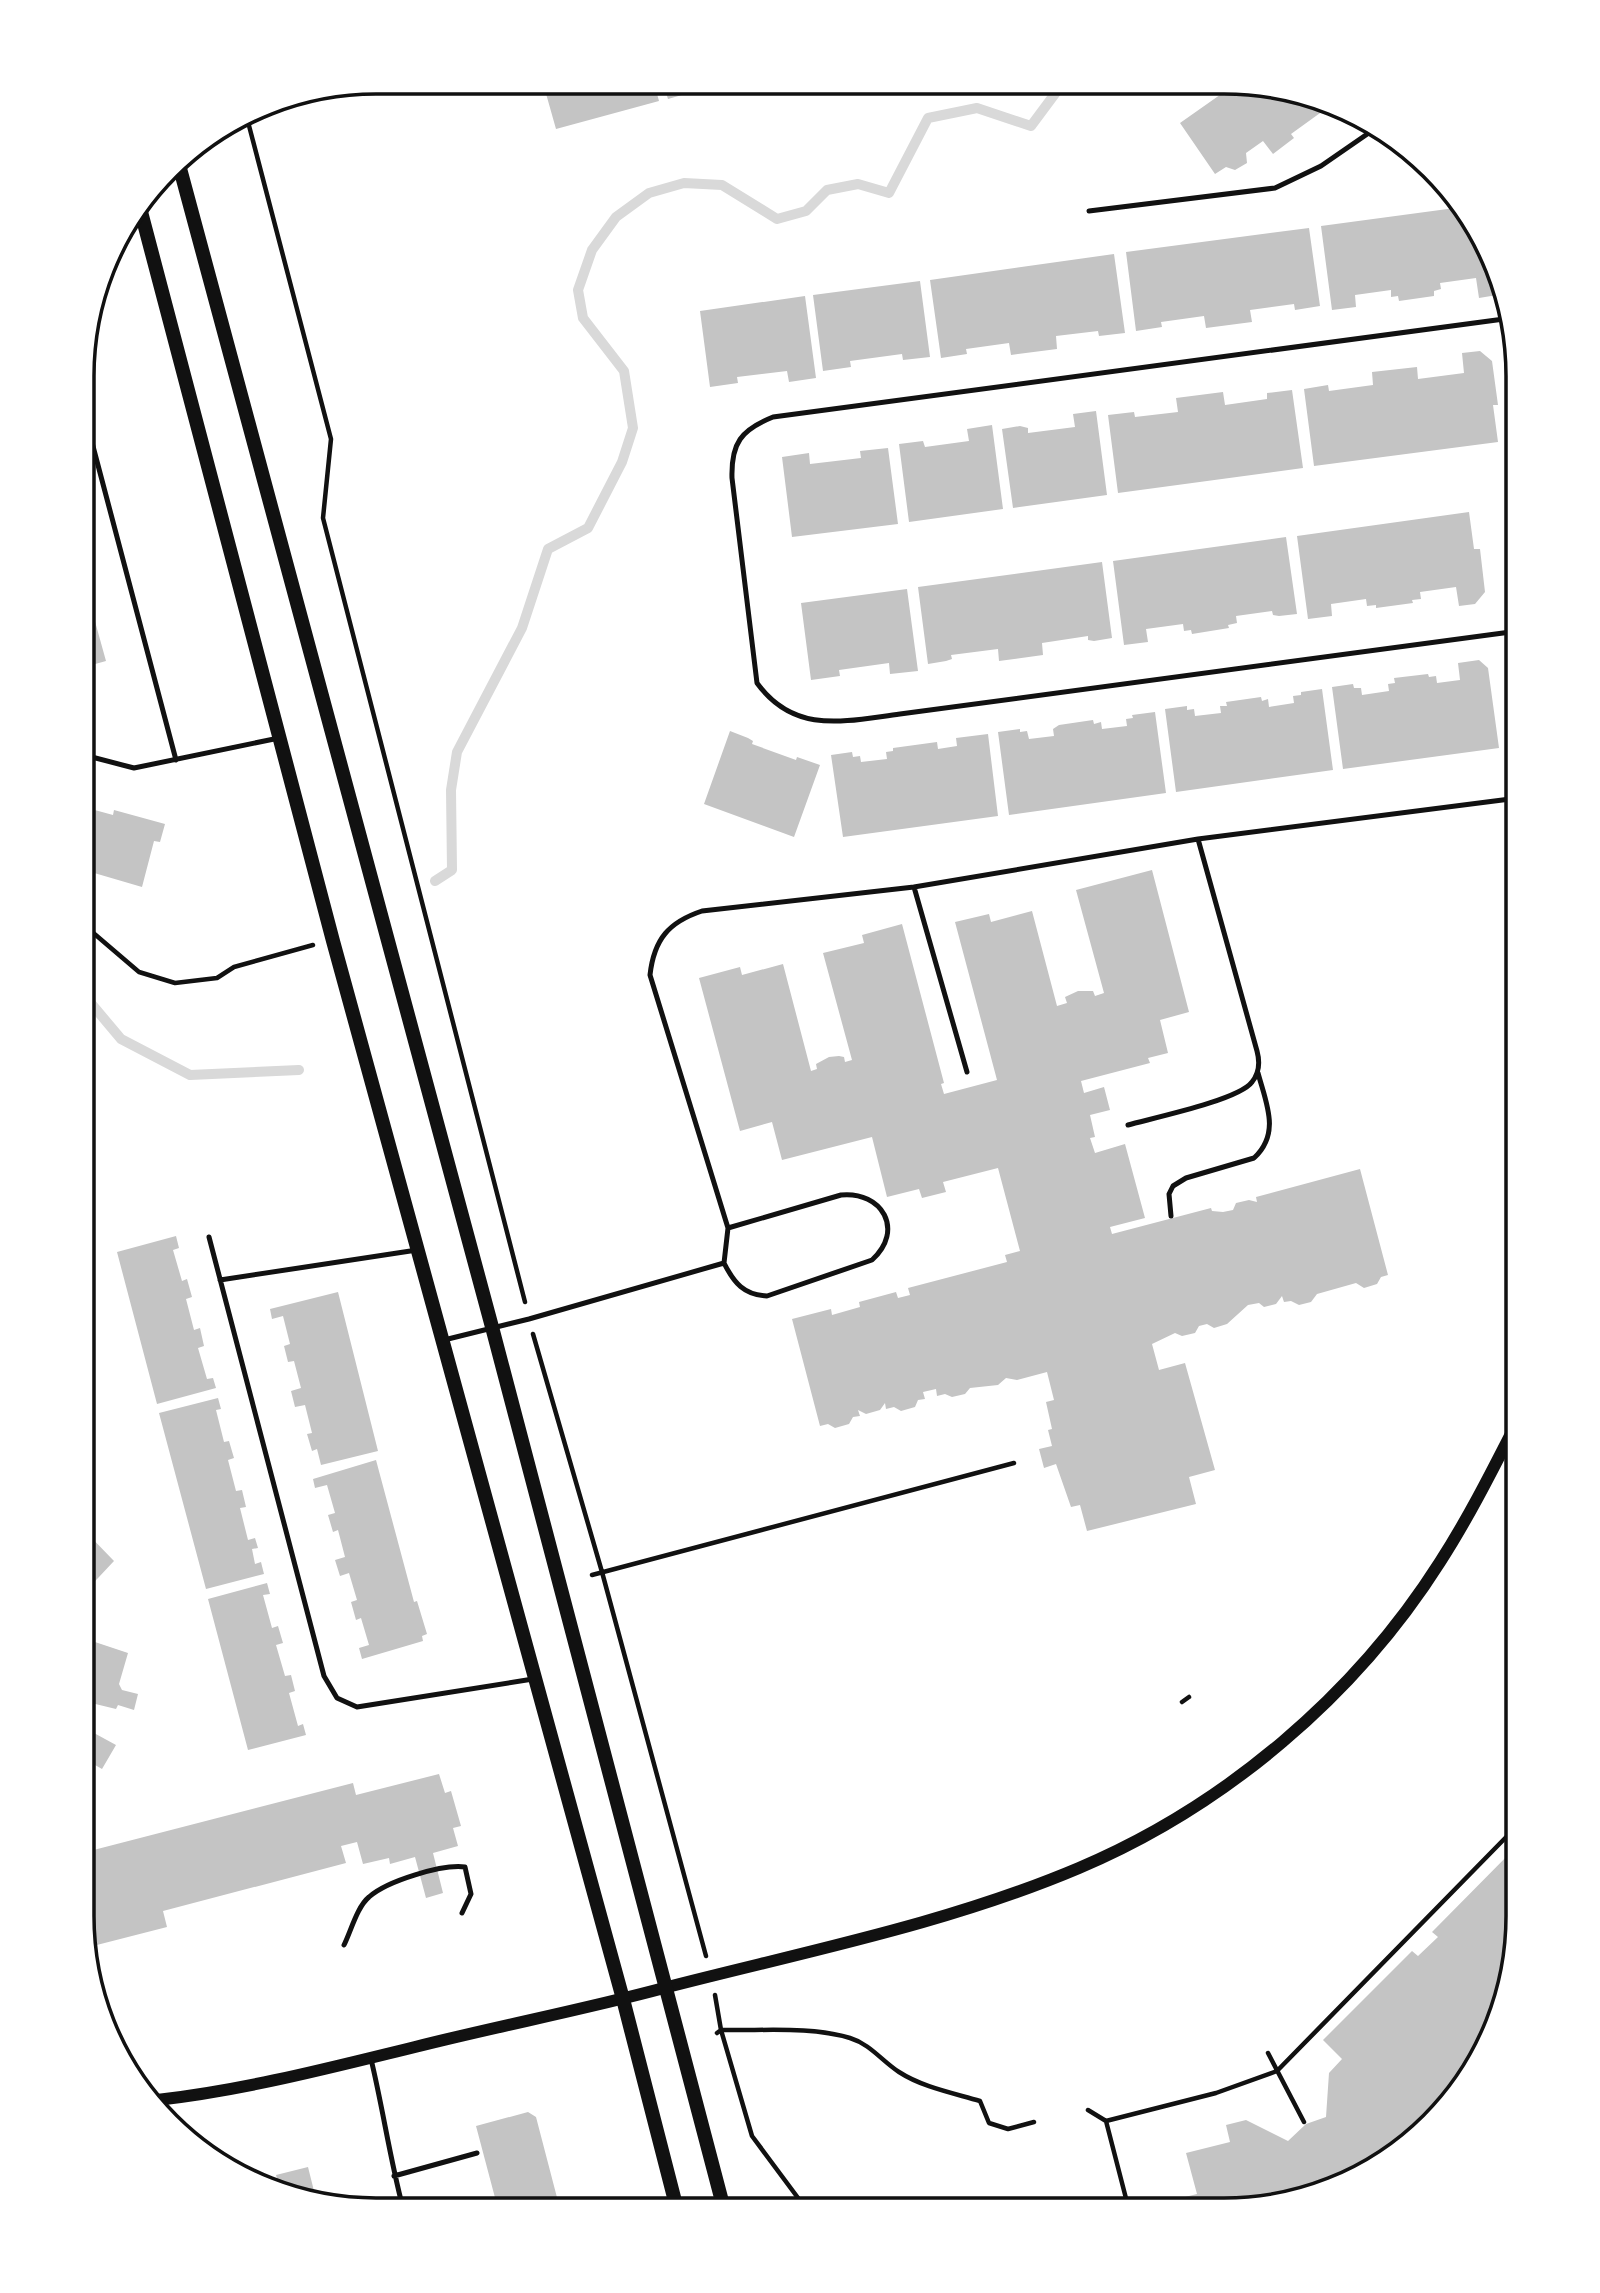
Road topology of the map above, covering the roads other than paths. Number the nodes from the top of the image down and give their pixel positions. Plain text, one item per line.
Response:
1 (1367, 134) edge
2 (181, 173) edge
3 (1089, 211) dead end
4 (143, 219) edge
5 (1499, 320) edge
6 (94, 450) edge
7 (1506, 634) edge
8 (279, 738) junction
9 (94, 758) edge
10 (176, 760) junction
11 (1506, 800) edge
12 (1198, 839) junction
13 (914, 887) junction
14 (967, 1072) dead end
15 (1258, 1073) junction
16 (1128, 1125) dead end
17 (1171, 1216) dead end
18 (728, 1228) junction
19 (209, 1237) dead end
20 (419, 1250) junction
21 (724, 1263) junction
22 (220, 1280) junction
23 (492, 1327) junction
24 (444, 1339) junction
25 (1506, 1444) edge
26 (536, 1679) junction
27 (462, 1913) dead end
28 (344, 1945) dead end
29 (667, 1988) junction
30 (623, 2000) junction
31 (371, 2059) junction
32 (163, 2099) edge
33 (477, 2152) dead end
34 (394, 2176) junction
35 (400, 2198) edge
36 (674, 2198) edge
37 (721, 2198) edge

1 - 3 lane
2 - 23 main road
4 - 8 main road
5 - 7 lane
6 - 10 lane
8 - 10 lane
8 - 20 main road
9 - 10 lane
11 - 12 lane
12 - 13 lane
12 - 15 lane
13 - 14 lane
13 - 18 lane
15 - 16 lane
15 - 17 lane
18 - 21 lane
18 - 21 lane
19 - 22 lane
20 - 22 lane
20 - 24 main road
21 - 23 lane
22 - 26 lane
23 - 24 lane
23 - 29 main road
24 - 26 main road
25 - 29 street
26 - 30 main road
27 - 28 lane
29 - 30 street
29 - 37 main road
30 - 31 street
30 - 36 main road
31 - 32 street
31 - 34 lane
33 - 34 lane
34 - 35 lane

